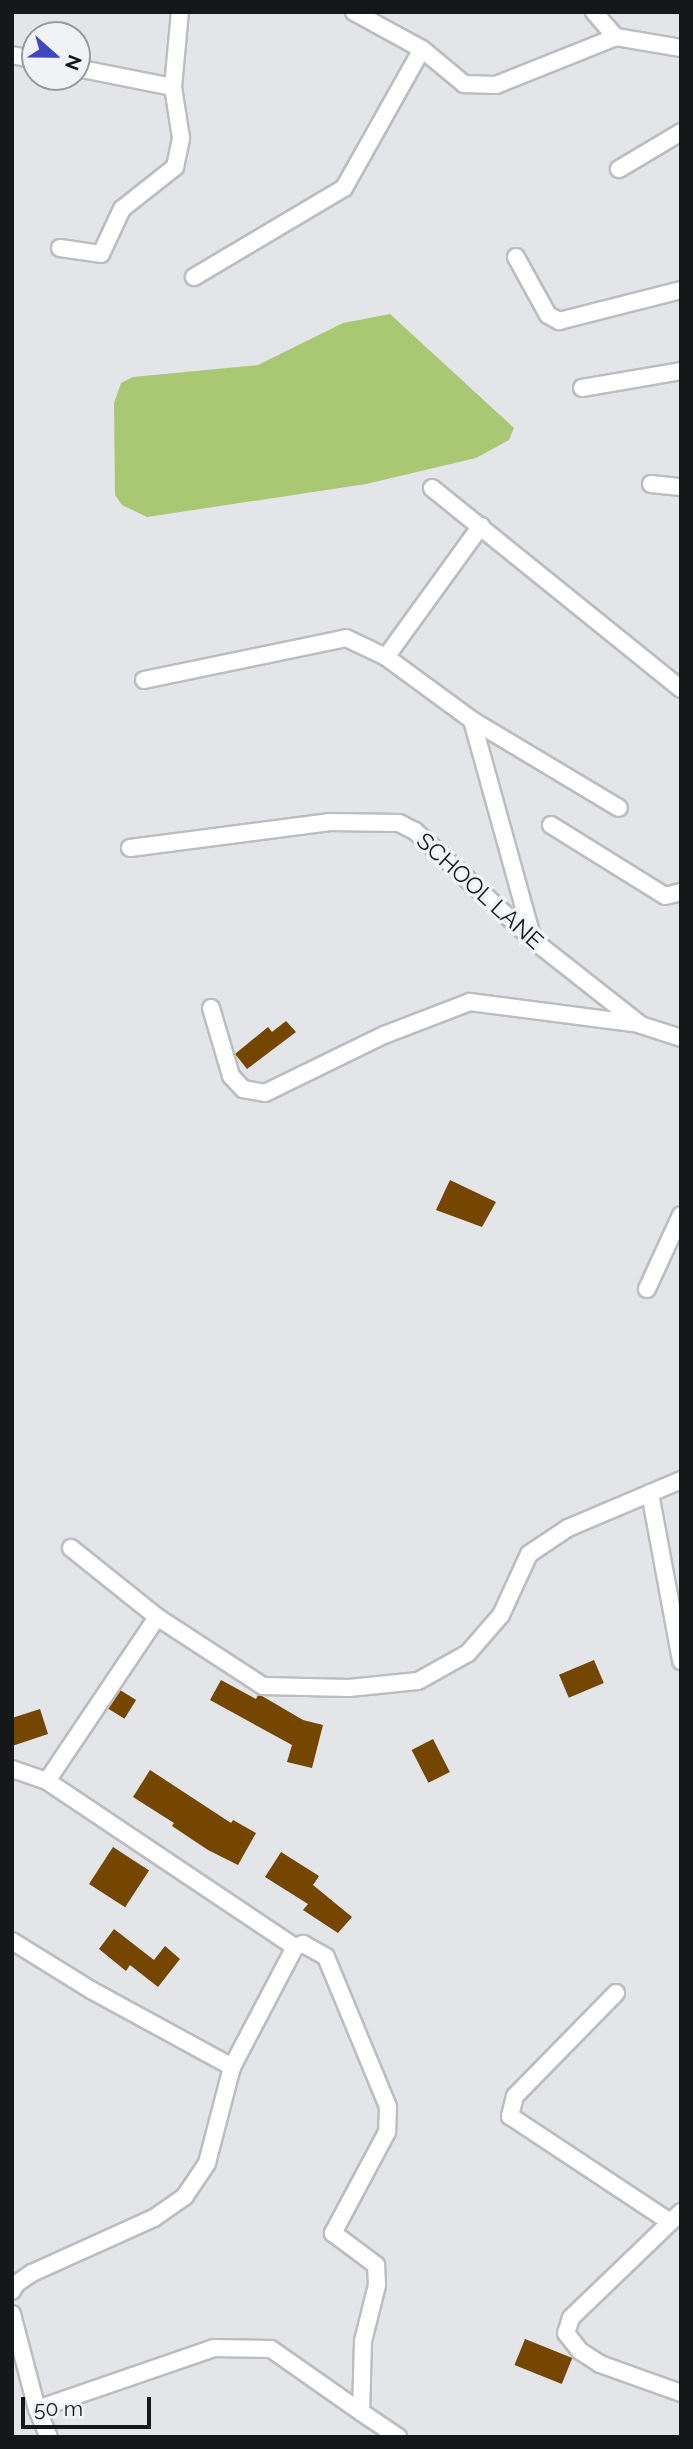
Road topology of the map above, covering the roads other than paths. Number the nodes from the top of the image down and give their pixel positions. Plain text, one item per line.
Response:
1 (354, 12) edge
2 (594, 12) edge
3 (176, 13) edge
4 (616, 37) junction
5 (681, 48) edge
6 (422, 49) junction
7 (91, 71) edge
8 (173, 87) junction
9 (681, 132) edge
10 (619, 169) dead end
11 (60, 248) dead end
12 (516, 257) dead end
13 (194, 277) dead end
14 (681, 290) edge
15 (681, 371) edge
16 (582, 388) dead end
17 (651, 484) dead end
18 (681, 487) edge
19 (432, 488) dead end
20 (481, 526) junction
21 (386, 657) junction
22 (144, 680) dead end
23 (681, 689) edge
24 (472, 720) junction
25 (619, 808) dead end
26 (551, 825) dead end
27 (130, 848) dead end
28 (681, 892) edge
29 (533, 940) junction
30 (211, 1008) dead end
31 (641, 1025) junction
32 (681, 1038) edge
33 (681, 1215) edge
34 (646, 1289) dead end
35 (681, 1480) edge
36 (650, 1493) junction
37 (71, 1548) dead end
38 (157, 1618) junction
39 (681, 1661) edge
40 (12, 1769) edge
41 (47, 1780) junction
42 (12, 1941) edge
43 (295, 1947) junction
44 (616, 1993) dead end
45 (232, 2067) junction
46 (675, 2217) edge
47 (12, 2291) edge
48 (12, 2314) edge
49 (681, 2393) edge
50 (37, 2409) junction
51 (361, 2412) junction
52 (49, 2437) edge
53 (398, 2437) edge

1 - 6 street
2 - 4 street
3 - 8 street
4 - 5 street
4 - 6 street
6 - 13 street
7 - 8 street
8 - 11 street
9 - 10 street
12 - 14 street
15 - 16 street
17 - 18 street
19 - 20 street
20 - 21 street
20 - 23 street
21 - 22 street
21 - 24 street
24 - 25 street
24 - 29 street
26 - 28 street
27 - 29 street, SCHOOL LANE
29 - 31 street, SCHOOL LANE
30 - 31 street
31 - 32 street, SCHOOL LANE
33 - 34 street
35 - 36 street
36 - 38 street
36 - 39 street
37 - 38 street
38 - 41 street
40 - 41 street
41 - 43 street
42 - 45 street
43 - 45 street
43 - 51 street
44 - 46 street
45 - 47 street
46 - 49 street
48 - 50 street
50 - 51 street
50 - 52 street
51 - 53 street

